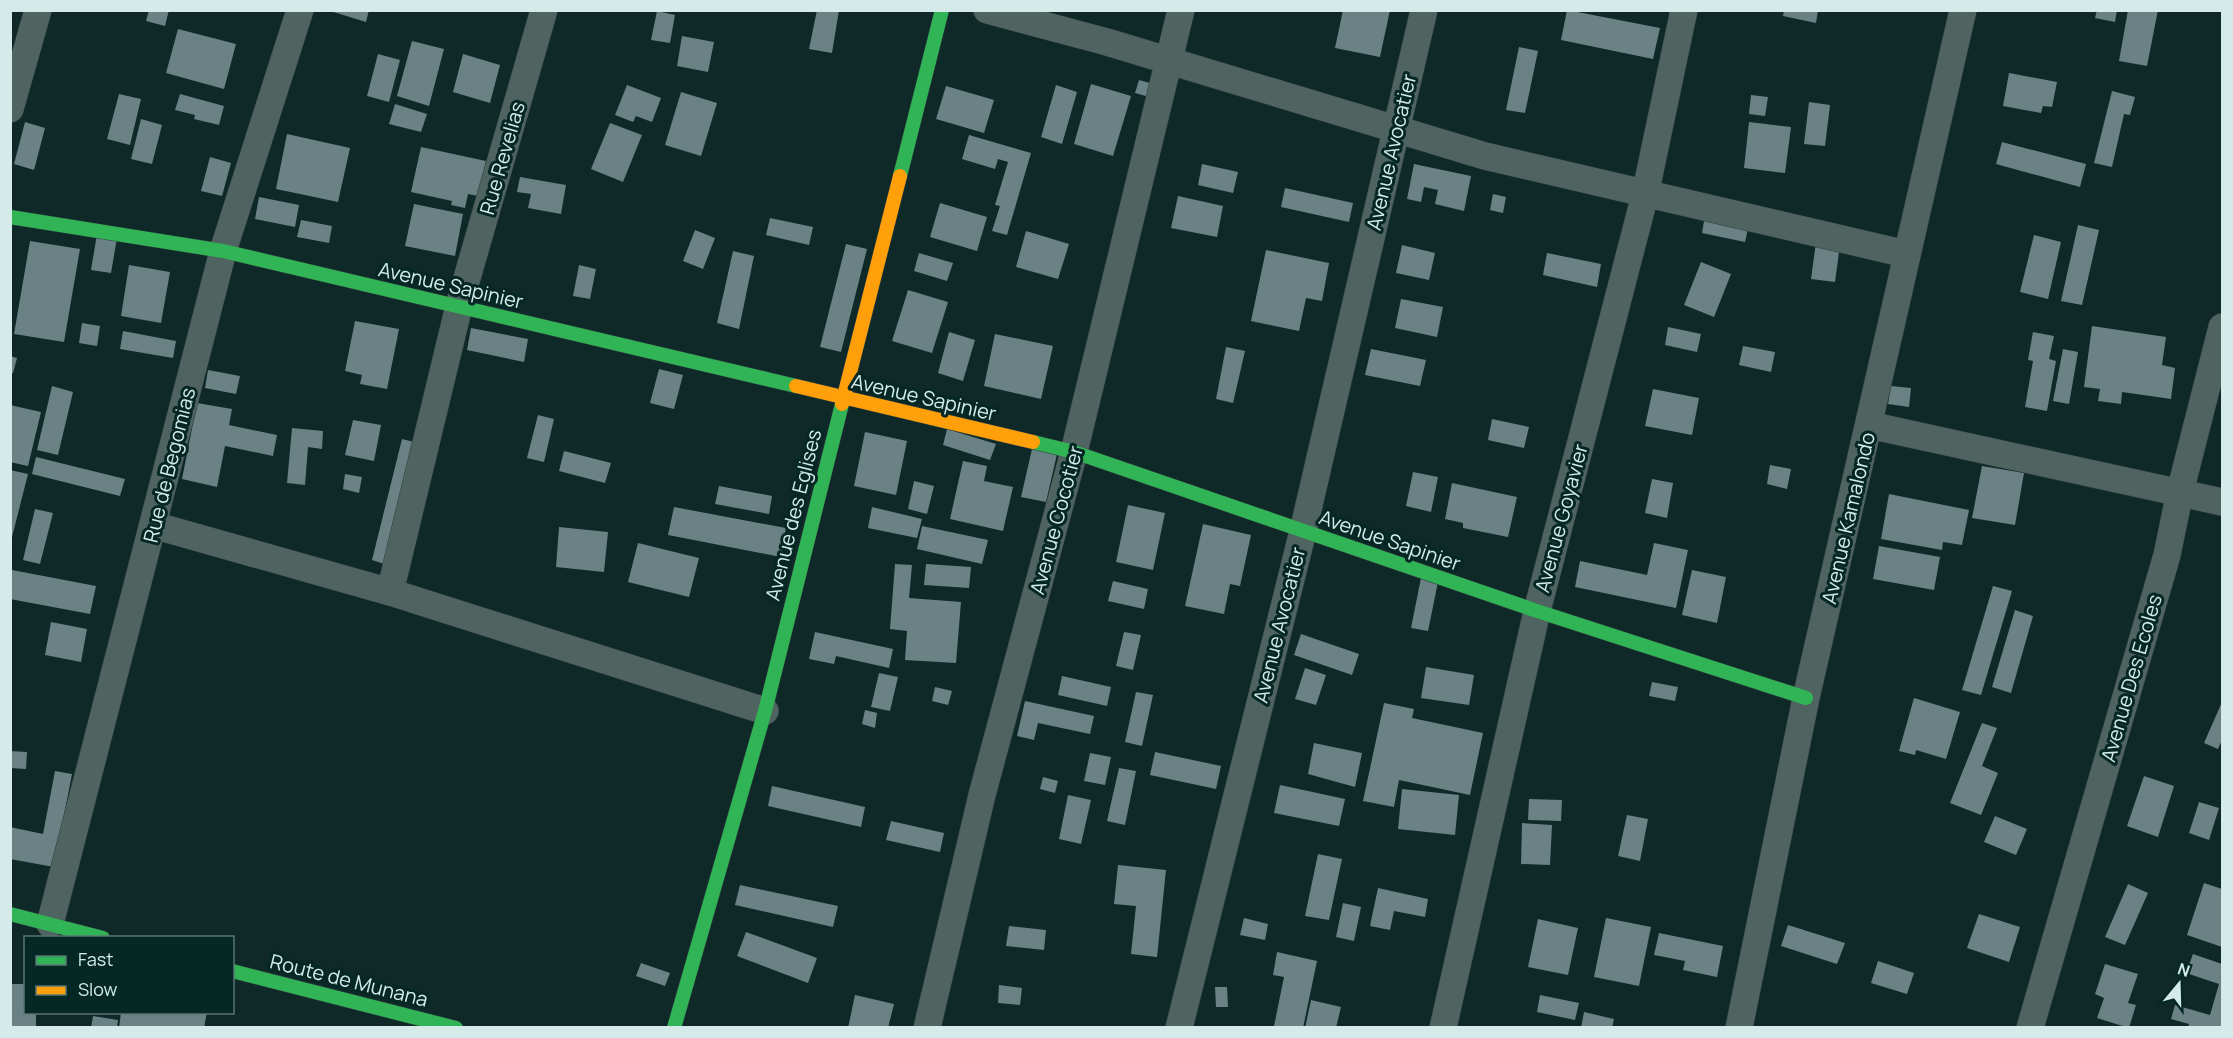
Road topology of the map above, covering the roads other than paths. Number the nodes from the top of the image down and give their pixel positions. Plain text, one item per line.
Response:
1 (38, 10) edge
2 (300, 10) edge
3 (544, 10) edge
4 (942, 10) edge
5 (987, 10) edge
6 (1181, 10) edge
7 (1424, 10) edge
8 (1684, 10) edge
9 (1963, 10) edge
10 (1168, 60) junction
11 (10, 109) edge
12 (1396, 128) junction
13 (1645, 195) junction
14 (10, 217) edge
15 (223, 251) junction
16 (1906, 254) junction
17 (459, 306) junction
18 (2223, 327) edge
19 (843, 398) junction
20 (1869, 425) junction
21 (1074, 452) junction
22 (2180, 492) junction
23 (2223, 502) edge
24 (153, 525) junction
25 (1303, 531) junction
26 (390, 592) junction
27 (1537, 611) junction
28 (1806, 699) junction
29 (765, 711) junction
30 (10, 914) edge
31 (50, 924) junction
32 (95, 936) edge
33 (234, 971) edge
34 (456, 1028) edge
35 (674, 1028) edge
36 (927, 1028) edge
37 (1179, 1028) edge
38 (1443, 1028) edge
39 (1739, 1028) edge
40 (2030, 1028) edge

1 - 11 street
2 - 15 street, Rue de Begomias
3 - 17 street, Rue Revelias
4 - 19 street, Avenue des Eglises
5 - 10 street
6 - 10 street, Avenue Cocotier
7 - 12 street, Avenue Avocatier
8 - 13 street, Avenue Goyavier
9 - 16 street, Avenue Kamalondo
10 - 12 street
10 - 21 street, Avenue Cocotier
12 - 13 street
12 - 25 street, Avenue Avocatier
13 - 16 street
13 - 27 street, Avenue Goyavier
14 - 15 street, Avenue Sapinier
15 - 17 street, Avenue Sapinier
15 - 24 street, Rue de Begomias
16 - 20 street, Avenue Kamalondo
17 - 19 street, Avenue Sapinier
17 - 26 street, Rue Revelias
18 - 22 street, Avenue Des Ecoles
19 - 21 street, Avenue Sapinier
19 - 29 street, Avenue des Eglises
20 - 22 street
20 - 28 street, Avenue Kamalondo
21 - 25 street, Avenue Sapinier
21 - 36 street, Avenue Cocotier
22 - 23 street
22 - 40 street, Avenue Des Ecoles
24 - 26 street
24 - 31 street, Rue de Begomias
25 - 27 street, Avenue Sapinier
25 - 37 street, Avenue Avocatier
26 - 29 street
27 - 28 street, Avenue Sapinier
27 - 38 street, Avenue Goyavier
28 - 39 street, Avenue Kamalondo
29 - 35 street, Avenue des Eglises
30 - 31 street
31 - 32 street
33 - 34 street, Route de Munana

